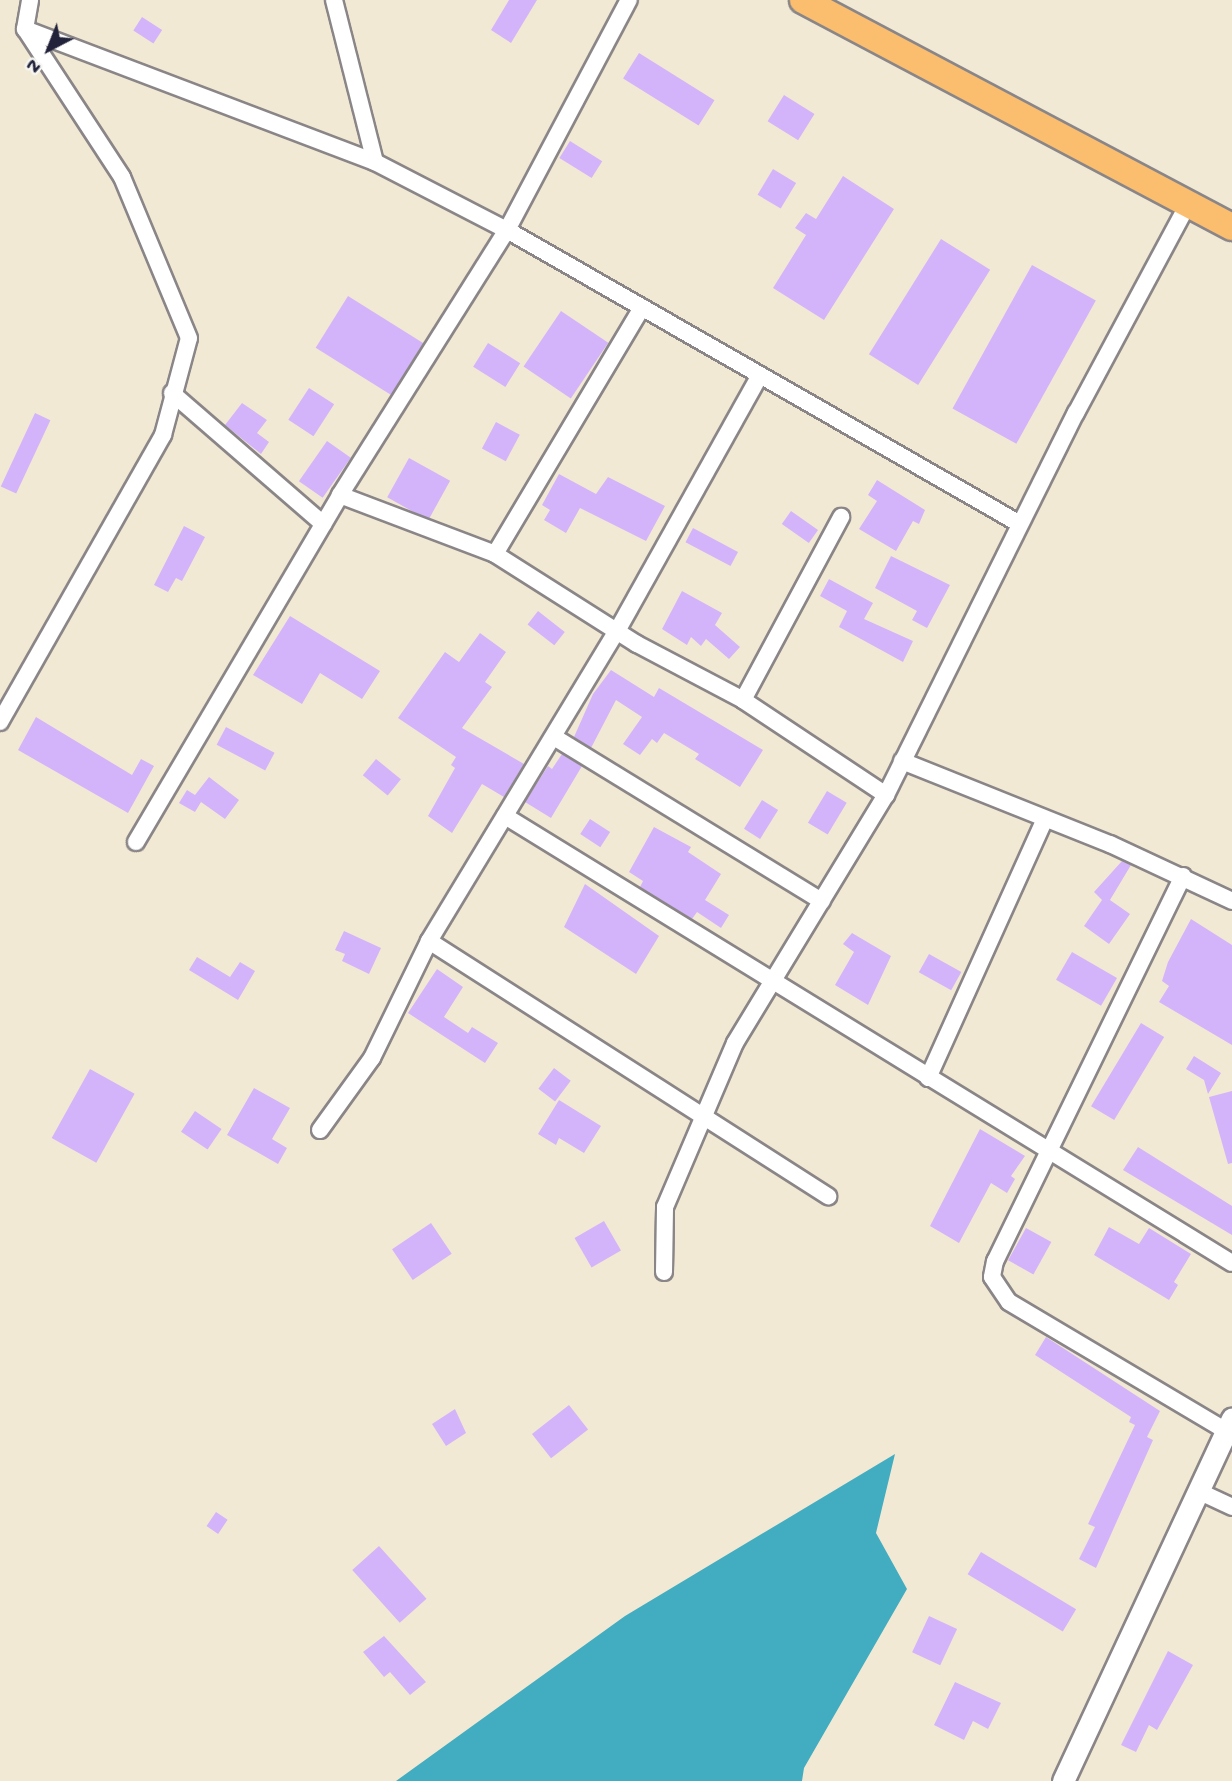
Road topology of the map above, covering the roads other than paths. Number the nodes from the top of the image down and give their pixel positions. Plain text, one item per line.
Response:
1 (30, 0) edge
2 (334, 0) edge
3 (629, 0) edge
4 (803, 0) edge
5 (26, 29) junction
6 (374, 162) junction
7 (1188, 204) junction
8 (1232, 226) edge
9 (507, 230) junction
10 (642, 307) junction
11 (760, 375) junction
12 (172, 393) junction
13 (340, 495) junction
14 (841, 517) dead end
15 (323, 524) junction
16 (1020, 524) junction
17 (495, 554) junction
18 (617, 631) junction
19 (743, 700) junction
20 (0, 722) edge
21 (554, 737) junction
22 (902, 761) junction
23 (887, 795) junction
24 (505, 816) junction
25 (1045, 819) junction
26 (136, 842) dead end
27 (1184, 876) junction
28 (822, 901) junction
29 (1232, 901) edge
30 (429, 941) junction
31 (773, 982) junction
32 (928, 1078) junction
33 (705, 1118) junction
34 (320, 1130) dead end
35 (1048, 1153) junction
36 (828, 1196) dead end
37 (1232, 1263) edge
38 (664, 1272) dead end
39 (1229, 1425) edge
40 (1198, 1491) junction
41 (1232, 1507) edge
42 (1063, 1781) edge

1 - 5 street
2 - 6 street
3 - 9 street
4 - 7 main road
5 - 6 street
5 - 12 street
6 - 9 street
7 - 8 main road
7 - 16 street
9 - 10 street
9 - 13 street
10 - 11 street
10 - 17 street
11 - 16 street
11 - 18 street
12 - 15 street
12 - 20 street
13 - 15 street
13 - 17 street
14 - 19 street
15 - 26 street
16 - 22 street
17 - 18 street
18 - 19 street
18 - 21 street
19 - 23 street
21 - 24 street
21 - 28 street
22 - 23 street
22 - 25 street
23 - 28 street
24 - 30 street
24 - 31 street
25 - 27 street
25 - 32 street
27 - 29 street
27 - 35 street
28 - 31 street
30 - 33 street
30 - 34 street
31 - 32 street
31 - 33 street
32 - 35 street
33 - 36 street
33 - 38 street
35 - 37 street
35 - 39 street
39 - 40 street
40 - 41 street
40 - 42 street

